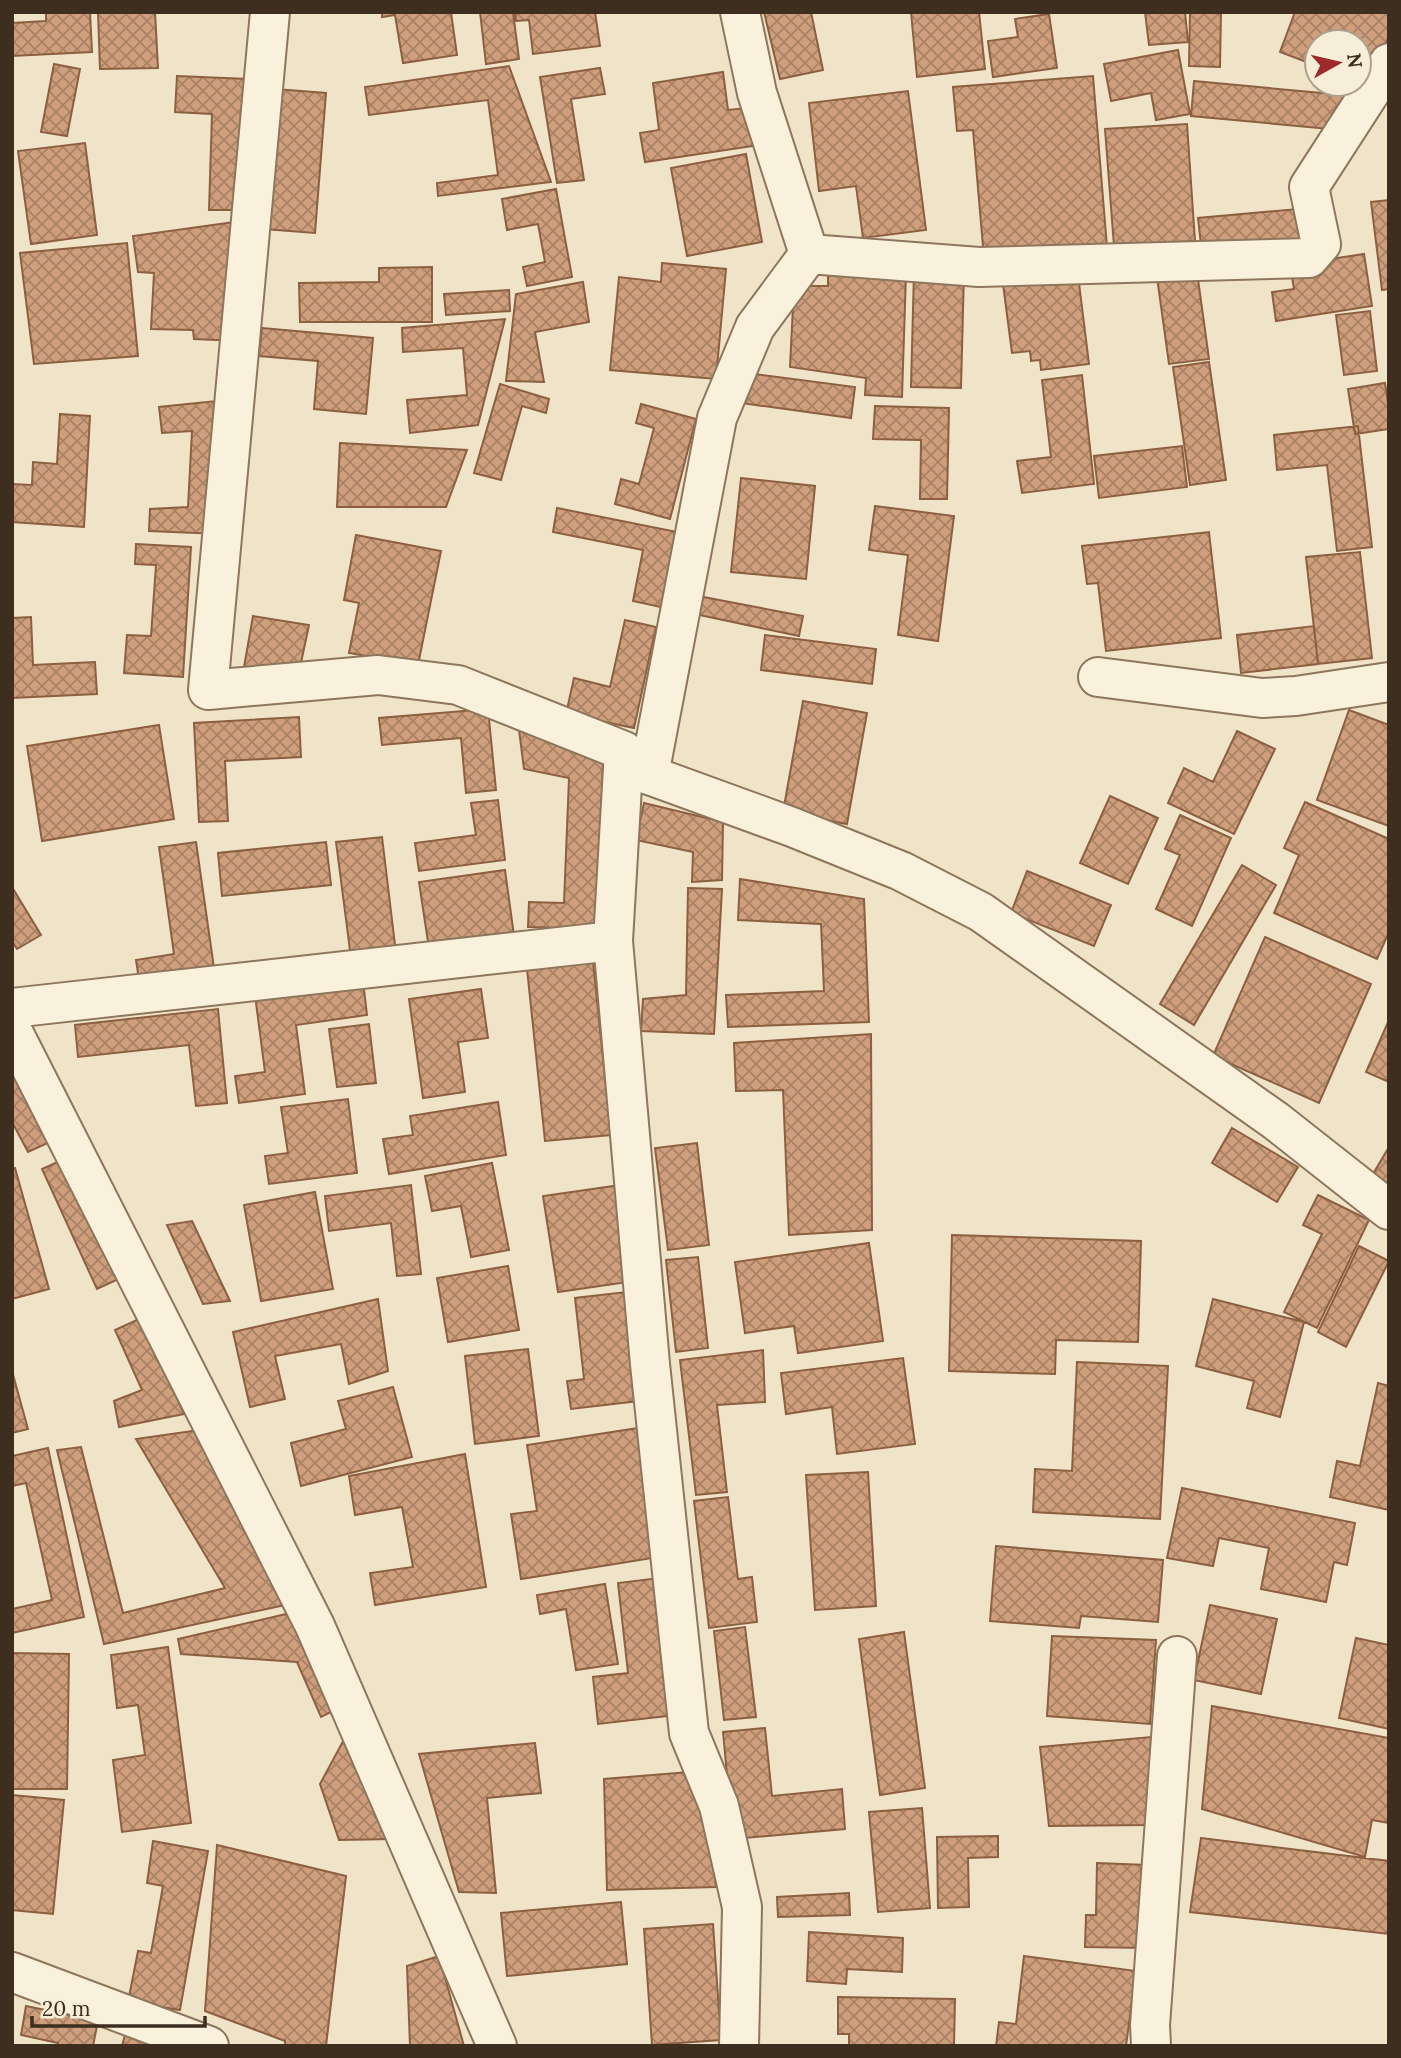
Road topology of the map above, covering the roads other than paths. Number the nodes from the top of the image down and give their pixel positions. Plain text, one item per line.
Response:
1 (270, 12) edge
2 (740, 12) edge
3 (1389, 63) edge
4 (808, 254) junction
5 (1098, 677) dead end
6 (1389, 682) edge
7 (637, 763) junction
8 (613, 941) junction
9 (12, 1008) edge
10 (12, 1030) edge
11 (1389, 1210) edge
12 (1177, 1656) dead end
13 (12, 1972) edge
14 (209, 2046) edge
15 (498, 2046) edge
16 (739, 2046) edge
17 (1151, 2046) edge

1 - 7 street
2 - 4 street
3 - 4 street
4 - 7 street
5 - 6 street
7 - 8 street
7 - 11 street
8 - 9 street
8 - 16 street
10 - 15 street
12 - 17 street
13 - 14 street

